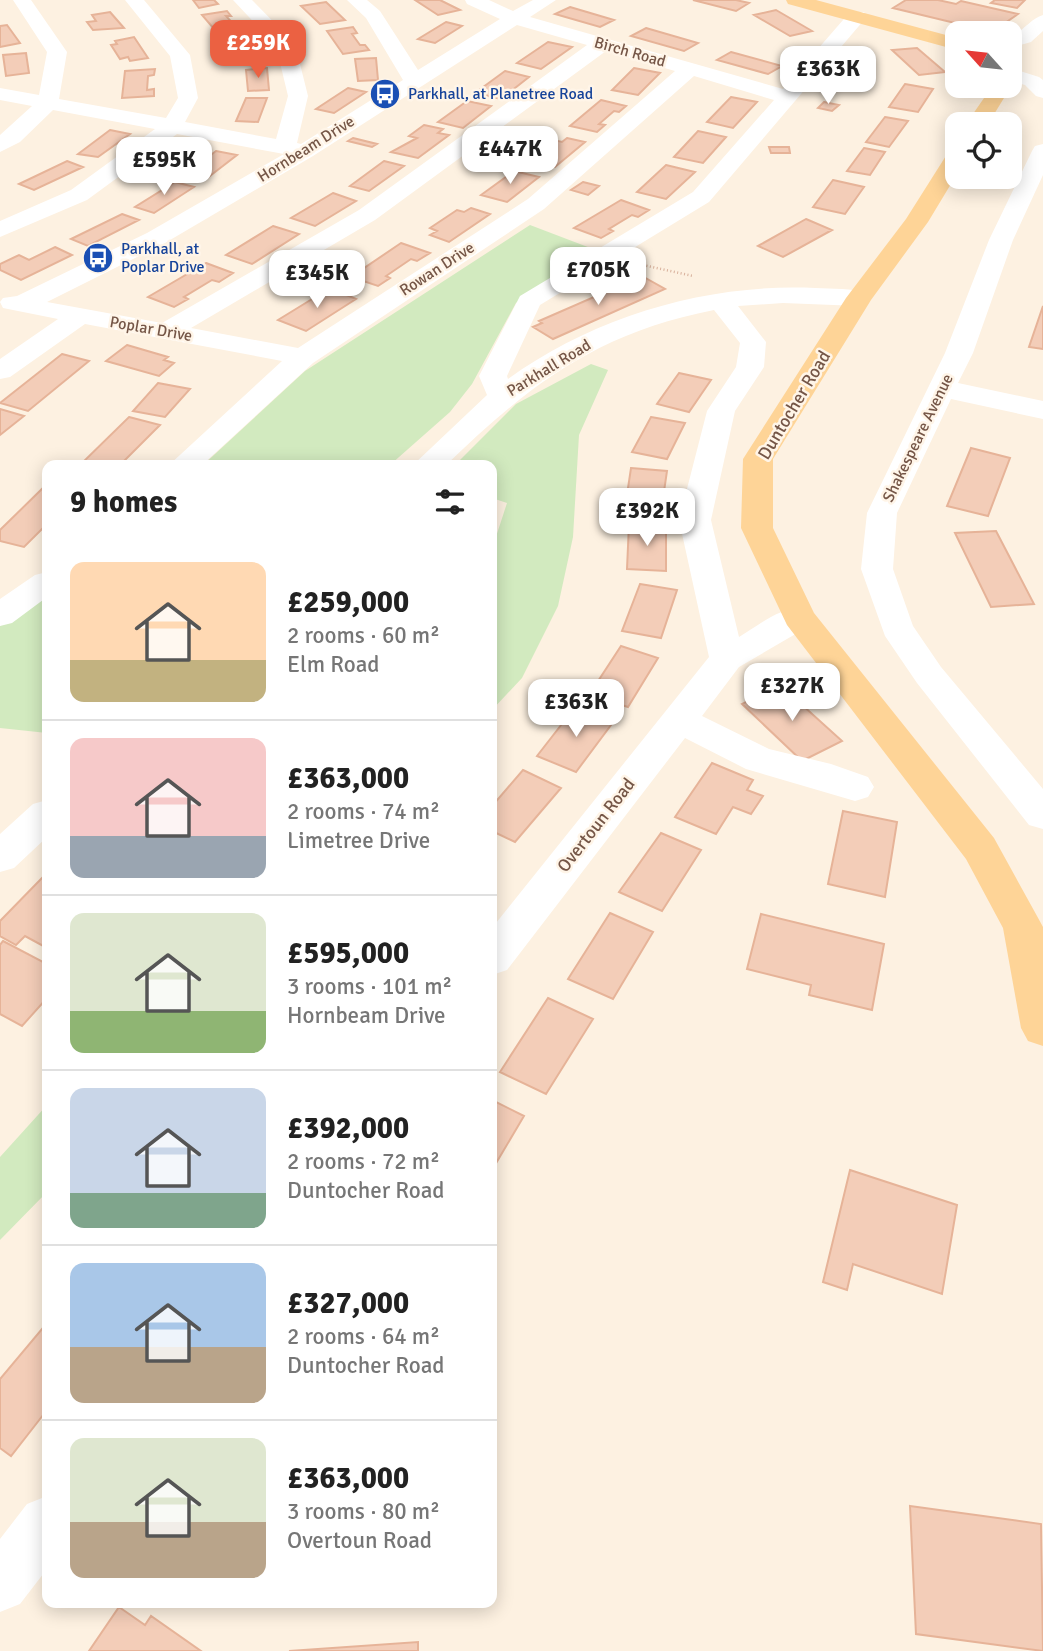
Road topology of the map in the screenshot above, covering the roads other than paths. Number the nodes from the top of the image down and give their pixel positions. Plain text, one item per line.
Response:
1 (22, 0) edge
2 (134, 0) edge
3 (242, 0) edge
4 (356, 0) edge
5 (474, 0) edge
6 (547, 0) edge
7 (795, 0) edge
8 (857, 16) junction
9 (514, 18) junction
10 (1042, 24) edge
11 (1022, 39) edge
12 (945, 41) edge
13 (601, 44) junction
14 (690, 69) junction
15 (1022, 78) edge
16 (414, 81) junction
17 (1043, 92) edge
18 (0, 94) edge
19 (788, 97) junction
20 (48, 103) junction
21 (171, 128) junction
22 (0, 145) edge
23 (295, 149) junction
24 (1043, 151) edge
25 (945, 175) edge
26 (0, 230) edge
27 (859, 298) junction
28 (721, 302) junction
29 (10, 303) edge
30 (80, 316) junction
31 (167, 331) junction
32 (303, 357) junction
33 (0, 371) edge
34 (941, 388) junction
35 (502, 396) junction
36 (1043, 410) edge
37 (190, 460) edge
38 (433, 460) edge
39 (42, 586) edge
40 (0, 615) edge
41 (799, 617) junction
42 (727, 659) junction
43 (679, 720) junction
44 (855, 787) dead end
45 (1043, 815) edge
46 (42, 819) edge
47 (0, 858) edge
48 (497, 952) edge
49 (1043, 1028) edge
50 (42, 1530) edge
51 (0, 1584) edge

1 - 20 street
2 - 21 street
3 - 23 street
4 - 16 street
5 - 9 street, Birch Road
6 - 9 street, Hornbeam Drive
7 - 8 main road
8 - 12 main road
8 - 19 street
9 - 13 street, Birch Road
9 - 16 street, Hornbeam Drive
10 - 11 street
13 - 14 street, Birch Road
13 - 31 street
14 - 19 street, Birch Road
14 - 32 street, Rowan Drive
15 - 17 street
16 - 23 street, Hornbeam Drive
18 - 20 street
19 - 35 street
20 - 21 street
20 - 22 street
21 - 23 street
21 - 26 street
23 - 29 street, Hornbeam Drive
24 - 34 street, Shakespeare Avenue
25 - 27 main road, Duntocher Road
27 - 28 street, Parkhall Road
27 - 41 main road, Duntocher Road
28 - 35 street, Parkhall Road
28 - 42 street
29 - 30 street, Poplar Drive
30 - 31 street, Poplar Drive
30 - 33 street
31 - 32 street, Poplar Drive
32 - 37 street, Rowan Drive
34 - 36 street
34 - 45 street, Shakespeare Avenue
35 - 38 street, Parkhall Road
39 - 40 street
41 - 42 street, Overtoun Road
41 - 49 main road, Duntocher Road
42 - 43 street, Overtoun Road
43 - 44 street
43 - 48 street, Overtoun Road
46 - 47 street
50 - 51 street

